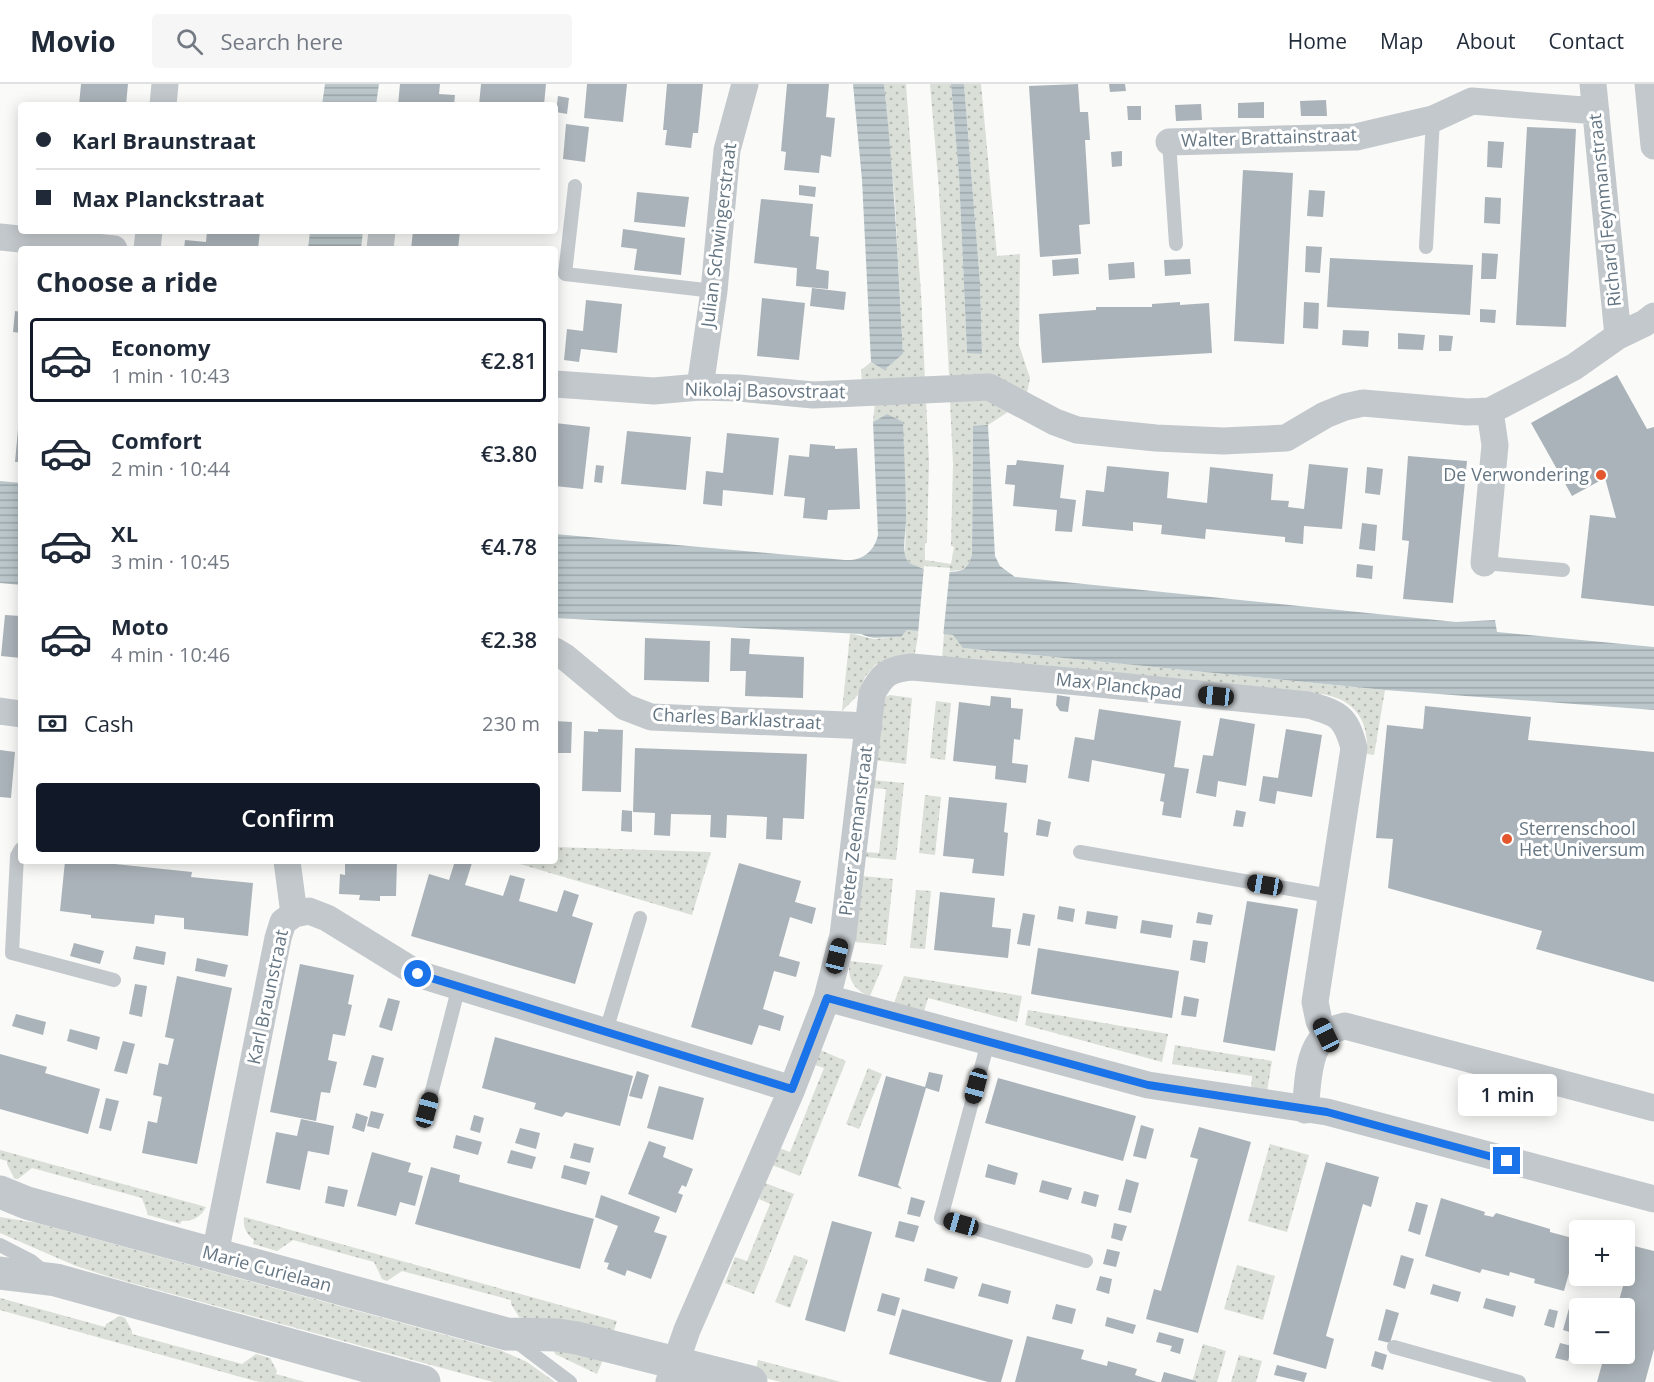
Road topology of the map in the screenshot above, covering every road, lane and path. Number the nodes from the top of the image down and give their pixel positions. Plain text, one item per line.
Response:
1 (165, 84) edge
2 (745, 84) edge
3 (1593, 84) edge
4 (1648, 84) edge
5 (163, 102) edge
6 (1596, 111) junction
7 (1433, 119) junction
8 (1170, 142) joint
9 (1654, 146) edge
10 (575, 186) dead end
11 (0, 237) edge
12 (1176, 244) dead end
13 (59, 246) edge
14 (1426, 247) dead end
15 (714, 291) junction
16 (1654, 316) edge
17 (1618, 336) junction
18 (558, 384) edge
19 (700, 387) junction
20 (939, 390) joint
21 (1490, 411) junction
22 (1484, 563) joint
23 (1563, 570) dead end
24 (558, 653) edge
25 (927, 668) joint
26 (0, 711) edge
27 (18, 714) edge
28 (869, 726) junction
29 (1080, 852) dead end
30 (18, 853) edge
31 (287, 864) edge
32 (1330, 896) junction
33 (294, 914) junction
34 (640, 918) dead end
35 (114, 980) dead end
36 (459, 986) junction
37 (827, 998) junction
38 (606, 1031) junction
39 (1326, 1035) junction
40 (988, 1042) junction
41 (792, 1089) junction
42 (1654, 1108) edge
43 (427, 1110) dead end
44 (1305, 1110) junction
45 (1654, 1199) edge
46 (9, 1200) edge
47 (0, 1245) edge
48 (215, 1254) junction
49 (1086, 1261) dead end
50 (0, 1273) edge
51 (56, 1280) junction
52 (507, 1334) junction
53 (1394, 1347) dead end
54 (672, 1372) edge
55 (424, 1382) edge
56 (570, 1382) edge
57 (751, 1382) edge
58 (1519, 1382) edge

1 - 5 street
2 - 15 street, Julian Schwingerstraat
3 - 6 street, Richard Feynmanstraat
4 - 9 street
6 - 7 street, Walter Brattainstraat
6 - 17 street, Richard Feynmanstraat
7 - 8 street, Walter Brattainstraat
7 - 14 lane
8 - 12 lane, Walter Brattainstraat
10 - 15 lane
11 - 13 street
15 - 19 street, Julian Schwingerstraat
16 - 17 street, Richard Feynmanstraat
17 - 21 street, Richard Feynmanstraat
18 - 19 street, Nikolaj Basovstraat
19 - 20 street, Nikolaj Basovstraat
20 - 21 street, Richard Feynmanstraat
21 - 22 street
22 - 23 lane
24 - 28 street, Charles Barklastraat
25 - 28 street, Pieter Zeemanstraat
25 - 32 street, Max Planckpad
26 - 27 street
28 - 37 street, Pieter Zeemanstraat
29 - 32 lane
30 - 35 lane
31 - 33 street
32 - 39 street, Max Planckpad
33 - 36 street, Karl Braunstraat
33 - 48 street, Karl Braunstraat
34 - 38 lane
36 - 38 street, Karl Braunstraat
36 - 43 lane
37 - 40 street
37 - 41 street, Pieter Zeemanstraat
38 - 41 street, Karl Braunstraat
39 - 42 street
39 - 44 street
40 - 44 street
40 - 49 lane
41 - 54 street, Pieter Zeemanstraat
44 - 45 street
46 - 48 street, Marie Curielaan
47 - 51 lane
48 - 52 street, Marie Curielaan
50 - 51 street
51 - 55 street
52 - 54 street, Marie Curielaan
52 - 56 lane, Marie Curielaan
53 - 58 lane
54 - 57 street, Marie Curielaan

